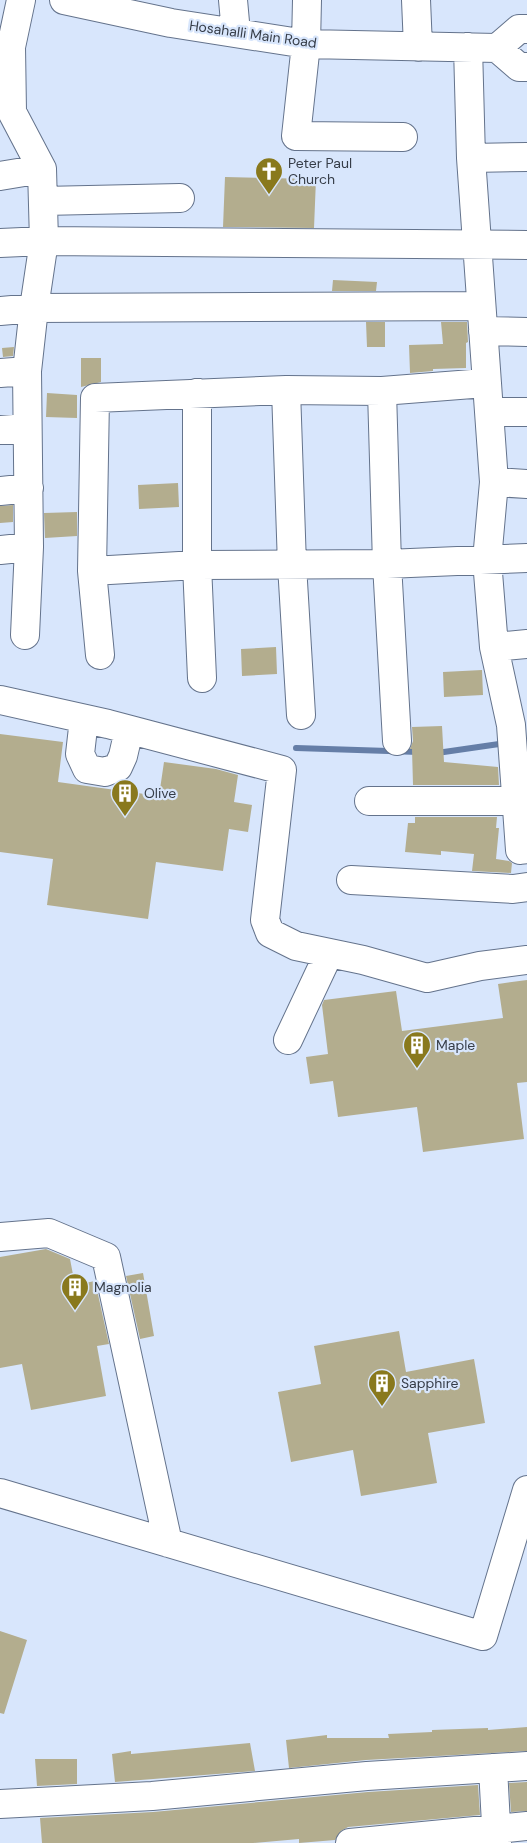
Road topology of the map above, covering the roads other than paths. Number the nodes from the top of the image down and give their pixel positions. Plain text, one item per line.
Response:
1 (21, 0) edge
2 (64, 0) edge
3 (233, 0) edge
4 (307, 0) edge
5 (416, 0) edge
6 (98, 4) edge
7 (170, 11) edge
8 (527, 29) edge
9 (236, 33) junction
10 (306, 44) junction
11 (418, 47) junction
12 (468, 47) junction
13 (497, 48) junction
14 (527, 67) edge
15 (6, 113) edge
16 (403, 137) dead end
17 (527, 157) edge
18 (471, 158) junction
19 (42, 169) junction
20 (0, 176) edge
21 (180, 198) dead end
22 (43, 201) junction
23 (44, 241) junction
24 (0, 243) edge
25 (477, 245) junction
26 (527, 245) edge
27 (34, 308) junction
28 (0, 311) edge
29 (482, 319) junction
30 (527, 332) edge
31 (27, 371) junction
32 (0, 373) edge
33 (486, 383) junction
34 (286, 390) junction
35 (382, 391) junction
36 (197, 393) junction
37 (488, 412) junction
38 (527, 412) edge
39 (27, 428) junction
40 (0, 430) edge
41 (494, 482) junction
42 (527, 484) edge
43 (28, 488) junction
44 (0, 491) edge
45 (29, 546) junction
46 (0, 550) edge
47 (527, 558) edge
48 (487, 560) junction
49 (387, 564) junction
50 (197, 565) junction
51 (292, 565) junction
52 (92, 571) junction
53 (25, 635) dead end
54 (527, 644) edge
55 (494, 647) junction
56 (100, 655) dead end
57 (202, 678) dead end
58 (0, 700) edge
59 (301, 715) dead end
60 (84, 719) junction
61 (129, 730) junction
62 (516, 732) edge
63 (397, 741) dead end
64 (369, 801) dead end
65 (522, 802) edge
66 (523, 849) edge
67 (527, 877) edge
68 (351, 880) dead end
69 (527, 887) edge
70 (329, 952) junction
71 (527, 960) edge
72 (288, 1040) dead end
73 (0, 1237) edge
74 (527, 1490) edge
75 (0, 1493) edge
76 (168, 1543) junction
77 (527, 1766) edge
78 (493, 1768) junction
79 (0, 1804) edge
80 (527, 1826) edge
81 (496, 1836) edge
82 (350, 1843) edge

1 - 15 street
2 - 6 street, Hosahalli Main Road
3 - 9 street
4 - 10 street
5 - 11 street
6 - 7 street, Hosahalli Main Road
7 - 9 street, Hosahalli Main Road
8 - 13 street
9 - 10 street, Hosahalli Main Road
10 - 11 street, Hosahalli Main Road
10 - 16 street
11 - 12 street, Hosahalli Main Road
12 - 13 street, Hosahalli Main Road
12 - 18 street
13 - 14 street
15 - 19 street
17 - 18 street
18 - 25 street
19 - 20 street
19 - 22 street
21 - 22 street
22 - 23 street
23 - 24 street
23 - 25 street
23 - 27 street
25 - 26 street
25 - 29 street
27 - 28 street
27 - 29 street
27 - 31 street
29 - 30 street
29 - 33 street
31 - 32 street
31 - 39 street
33 - 35 street
33 - 37 street
34 - 35 street
34 - 36 street
34 - 51 street
35 - 49 street
36 - 50 street
36 - 52 street
37 - 38 street
37 - 41 street
39 - 40 street
39 - 43 street
41 - 42 street
41 - 48 street
43 - 44 street
43 - 45 street
45 - 46 street
45 - 53 street
47 - 48 street
48 - 49 street
48 - 55 street
49 - 51 street
49 - 63 street
50 - 51 street
50 - 52 street
50 - 57 street
51 - 59 street
52 - 56 street
54 - 55 street
55 - 62 street
58 - 60 street
60 - 61 street
60 - 61 street
61 - 70 street
62 - 65 street
64 - 65 street
65 - 66 street
66 - 67 street
68 - 69 street
70 - 71 street
70 - 72 street
73 - 76 street
74 - 76 street
75 - 76 street
77 - 78 street
78 - 79 street
78 - 81 street
80 - 81 street
81 - 82 street

